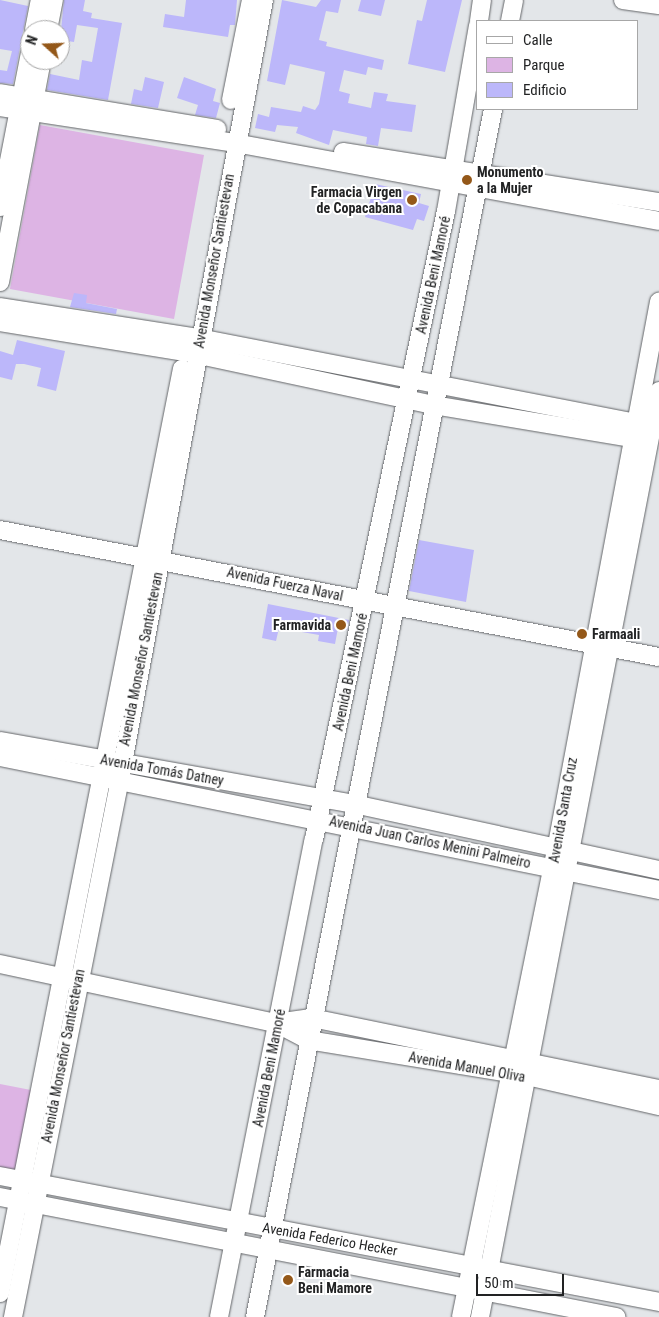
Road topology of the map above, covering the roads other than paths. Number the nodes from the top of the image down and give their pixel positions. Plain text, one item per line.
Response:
1 (40, 0) edge
2 (54, 0) edge
3 (251, 0) edge
4 (264, 0) edge
5 (482, 0) edge
6 (514, 0) edge
7 (623, 0) edge
8 (659, 5) edge
9 (36, 20) edge
10 (50, 20) edge
11 (478, 20) edge
12 (510, 20) edge
13 (477, 32) edge
14 (29, 70) edge
15 (39, 70) edge
16 (0, 93) edge
17 (27, 105) junction
18 (0, 107) edge
19 (493, 110) edge
20 (231, 137) junction
21 (480, 172) junction
22 (452, 177) junction
23 (476, 190) junction
24 (659, 202) edge
25 (0, 207) edge
26 (659, 221) edge
27 (0, 282) edge
28 (659, 302) edge
29 (0, 306) edge
30 (0, 322) edge
31 (192, 345) junction
32 (410, 377) junction
33 (438, 382) junction
34 (659, 391) edge
35 (407, 399) junction
36 (434, 405) junction
37 (648, 433) edge
38 (0, 530) edge
39 (152, 557) junction
40 (365, 600) junction
41 (394, 605) junction
42 (602, 646) junction
43 (659, 657) edge
44 (0, 741) edge
45 (0, 757) edge
46 (102, 768) junction
47 (121, 771) junction
48 (324, 798) junction
49 (354, 804) junction
50 (319, 818) junction
51 (350, 826) junction
52 (563, 851) junction
53 (560, 868) junction
54 (659, 870) edge
55 (659, 890) edge
56 (0, 964) edge
57 (70, 978) junction
58 (312, 1018) junction
59 (276, 1023) junction
60 (308, 1040) junction
61 (521, 1067) junction
62 (659, 1089) edge
63 (659, 1106) edge
64 (0, 1176) edge
65 (30, 1181) junction
66 (17, 1201) edge
67 (238, 1222) junction
68 (272, 1229) junction
69 (234, 1243) junction
70 (268, 1250) junction
71 (472, 1263) junction
72 (490, 1267) junction
73 (467, 1288) junction
74 (485, 1291) junction
75 (0, 1293) edge
76 (659, 1302) edge
77 (13, 1317) edge
78 (220, 1317) edge
79 (255, 1317) edge
80 (461, 1317) edge
81 (480, 1317) edge
82 (616, 1317) edge

1 - 9 street
2 - 10 street
3 - 20 street, Avenida Monseñor Santiestevan
4 - 20 street, Avenida Monseñor Santiestevan
5 - 11 street
6 - 12 street
7 - 8 street
13 - 22 street, Avenida Beni Mamoré
14 - 17 street
15 - 17 street
16 - 17 street
17 - 18 street
17 - 20 street
17 - 25 street
17 - 27 street
19 - 21 street, Avenida Beni Mamoré
20 - 22 street
20 - 31 street, Avenida Monseñor Santiestevan
21 - 22 street
21 - 23 street, Avenida Beni Mamoré
21 - 24 street
22 - 23 street
22 - 32 street, Avenida Beni Mamoré
23 - 26 street
23 - 33 street, Avenida Beni Mamoré
28 - 37 street, Avenida Santa Cruz
29 - 31 street
30 - 31 street
31 - 32 street
31 - 35 street
31 - 39 street, Avenida Monseñor Santiestevan
32 - 33 street
32 - 35 street, Avenida Beni Mamoré
33 - 36 street, Avenida Beni Mamoré
33 - 37 street
34 - 37 street, Avenida Santa Cruz
35 - 36 street
35 - 40 street, Avenida Beni Mamoré
36 - 37 street
36 - 41 street, Avenida Beni Mamoré
37 - 42 street, Avenida Santa Cruz
38 - 39 street, Avenida Fuerza Naval
39 - 40 street, Avenida Fuerza Naval
39 - 46 street, Avenida Monseñor Santiestevan
39 - 47 street, Avenida Monseñor Santiestevan
40 - 41 street, Avenida Fuerza Naval
40 - 48 street, Avenida Beni Mamoré
41 - 42 street, Avenida Fuerza Naval
41 - 49 street, Avenida Beni Mamoré
42 - 43 street, Avenida Fuerza Naval
42 - 52 street, Avenida Santa Cruz
44 - 46 street, Avenida Tomás Datney
45 - 46 street, Avenida Tomás Datney
46 - 47 street, Avenida Tomás Datney
46 - 57 street, Avenida Monseñor Santiestevan
47 - 48 street, Avenida Tomás Datney
47 - 50 street, Avenida Tomás Datney
47 - 57 street, Avenida Monseñor Santiestevan
48 - 49 street, Avenida Juan Carlos Menini Palmeiro
48 - 50 street, Avenida Beni Mamoré
49 - 51 street, Avenida Beni Mamoré
49 - 52 street, Avenida Juan Carlos Menini Palmeiro
50 - 51 street, Avenida Juan Carlos Menini Palmeiro
50 - 59 street, Avenida Beni Mamoré
51 - 53 street, Avenida Juan Carlos Menini Palmeiro
51 - 58 street, Avenida Beni Mamoré
52 - 53 street, Avenida Santa Cruz
52 - 54 street, Avenida Juan Carlos Menini Palmeiro
53 - 55 street, Avenida Juan Carlos Menini Palmeiro
53 - 61 street, Avenida Santa Cruz
56 - 57 street, Avenida Manuel Oliva
57 - 59 street, Avenida Manuel Oliva
57 - 65 street, Avenida Monseñor Santiestevan
58 - 59 street, Avenida Manuel Oliva
58 - 60 street, Avenida Beni Mamoré
58 - 61 street, Avenida Manuel Oliva
59 - 60 street, Avenida Manuel Oliva
59 - 67 street, Avenida Beni Mamoré
60 - 61 street, Avenida Manuel Oliva
60 - 68 street, Avenida Beni Mamoré
61 - 62 street, Avenida Manuel Oliva
61 - 63 street, Avenida Manuel Oliva
61 - 71 street, Avenida Santa Cruz
61 - 72 street, Avenida Santa Cruz
64 - 65 street, Avenida Federico Hecker
65 - 66 street, Avenida Monseñor Santiestevan
65 - 67 street, Avenida Federico Hecker
66 - 69 street, Avenida Federico Hecker
66 - 75 street, Avenida Monseñor Santiestevan
66 - 77 street, Avenida Monseñor Santiestevan
67 - 68 street, Avenida Federico Hecker
67 - 69 street, Avenida Beni Mamoré
68 - 70 street, Avenida Beni Mamoré
68 - 71 street, Avenida Federico Hecker
69 - 70 street, Avenida Federico Hecker
69 - 78 street, Avenida Beni Mamoré
70 - 73 street, Avenida Federico Hecker
70 - 79 street, Avenida Beni Mamoré
71 - 72 street, Avenida Federico Hecker
71 - 73 street, Avenida Santa Cruz
72 - 74 street, Avenida Santa Cruz
72 - 76 street, Avenida Federico Hecker
73 - 74 street, Avenida Federico Hecker
73 - 80 street, Avenida Santa Cruz
74 - 81 street, Avenida Santa Cruz
74 - 82 street, Avenida Federico Hecker

